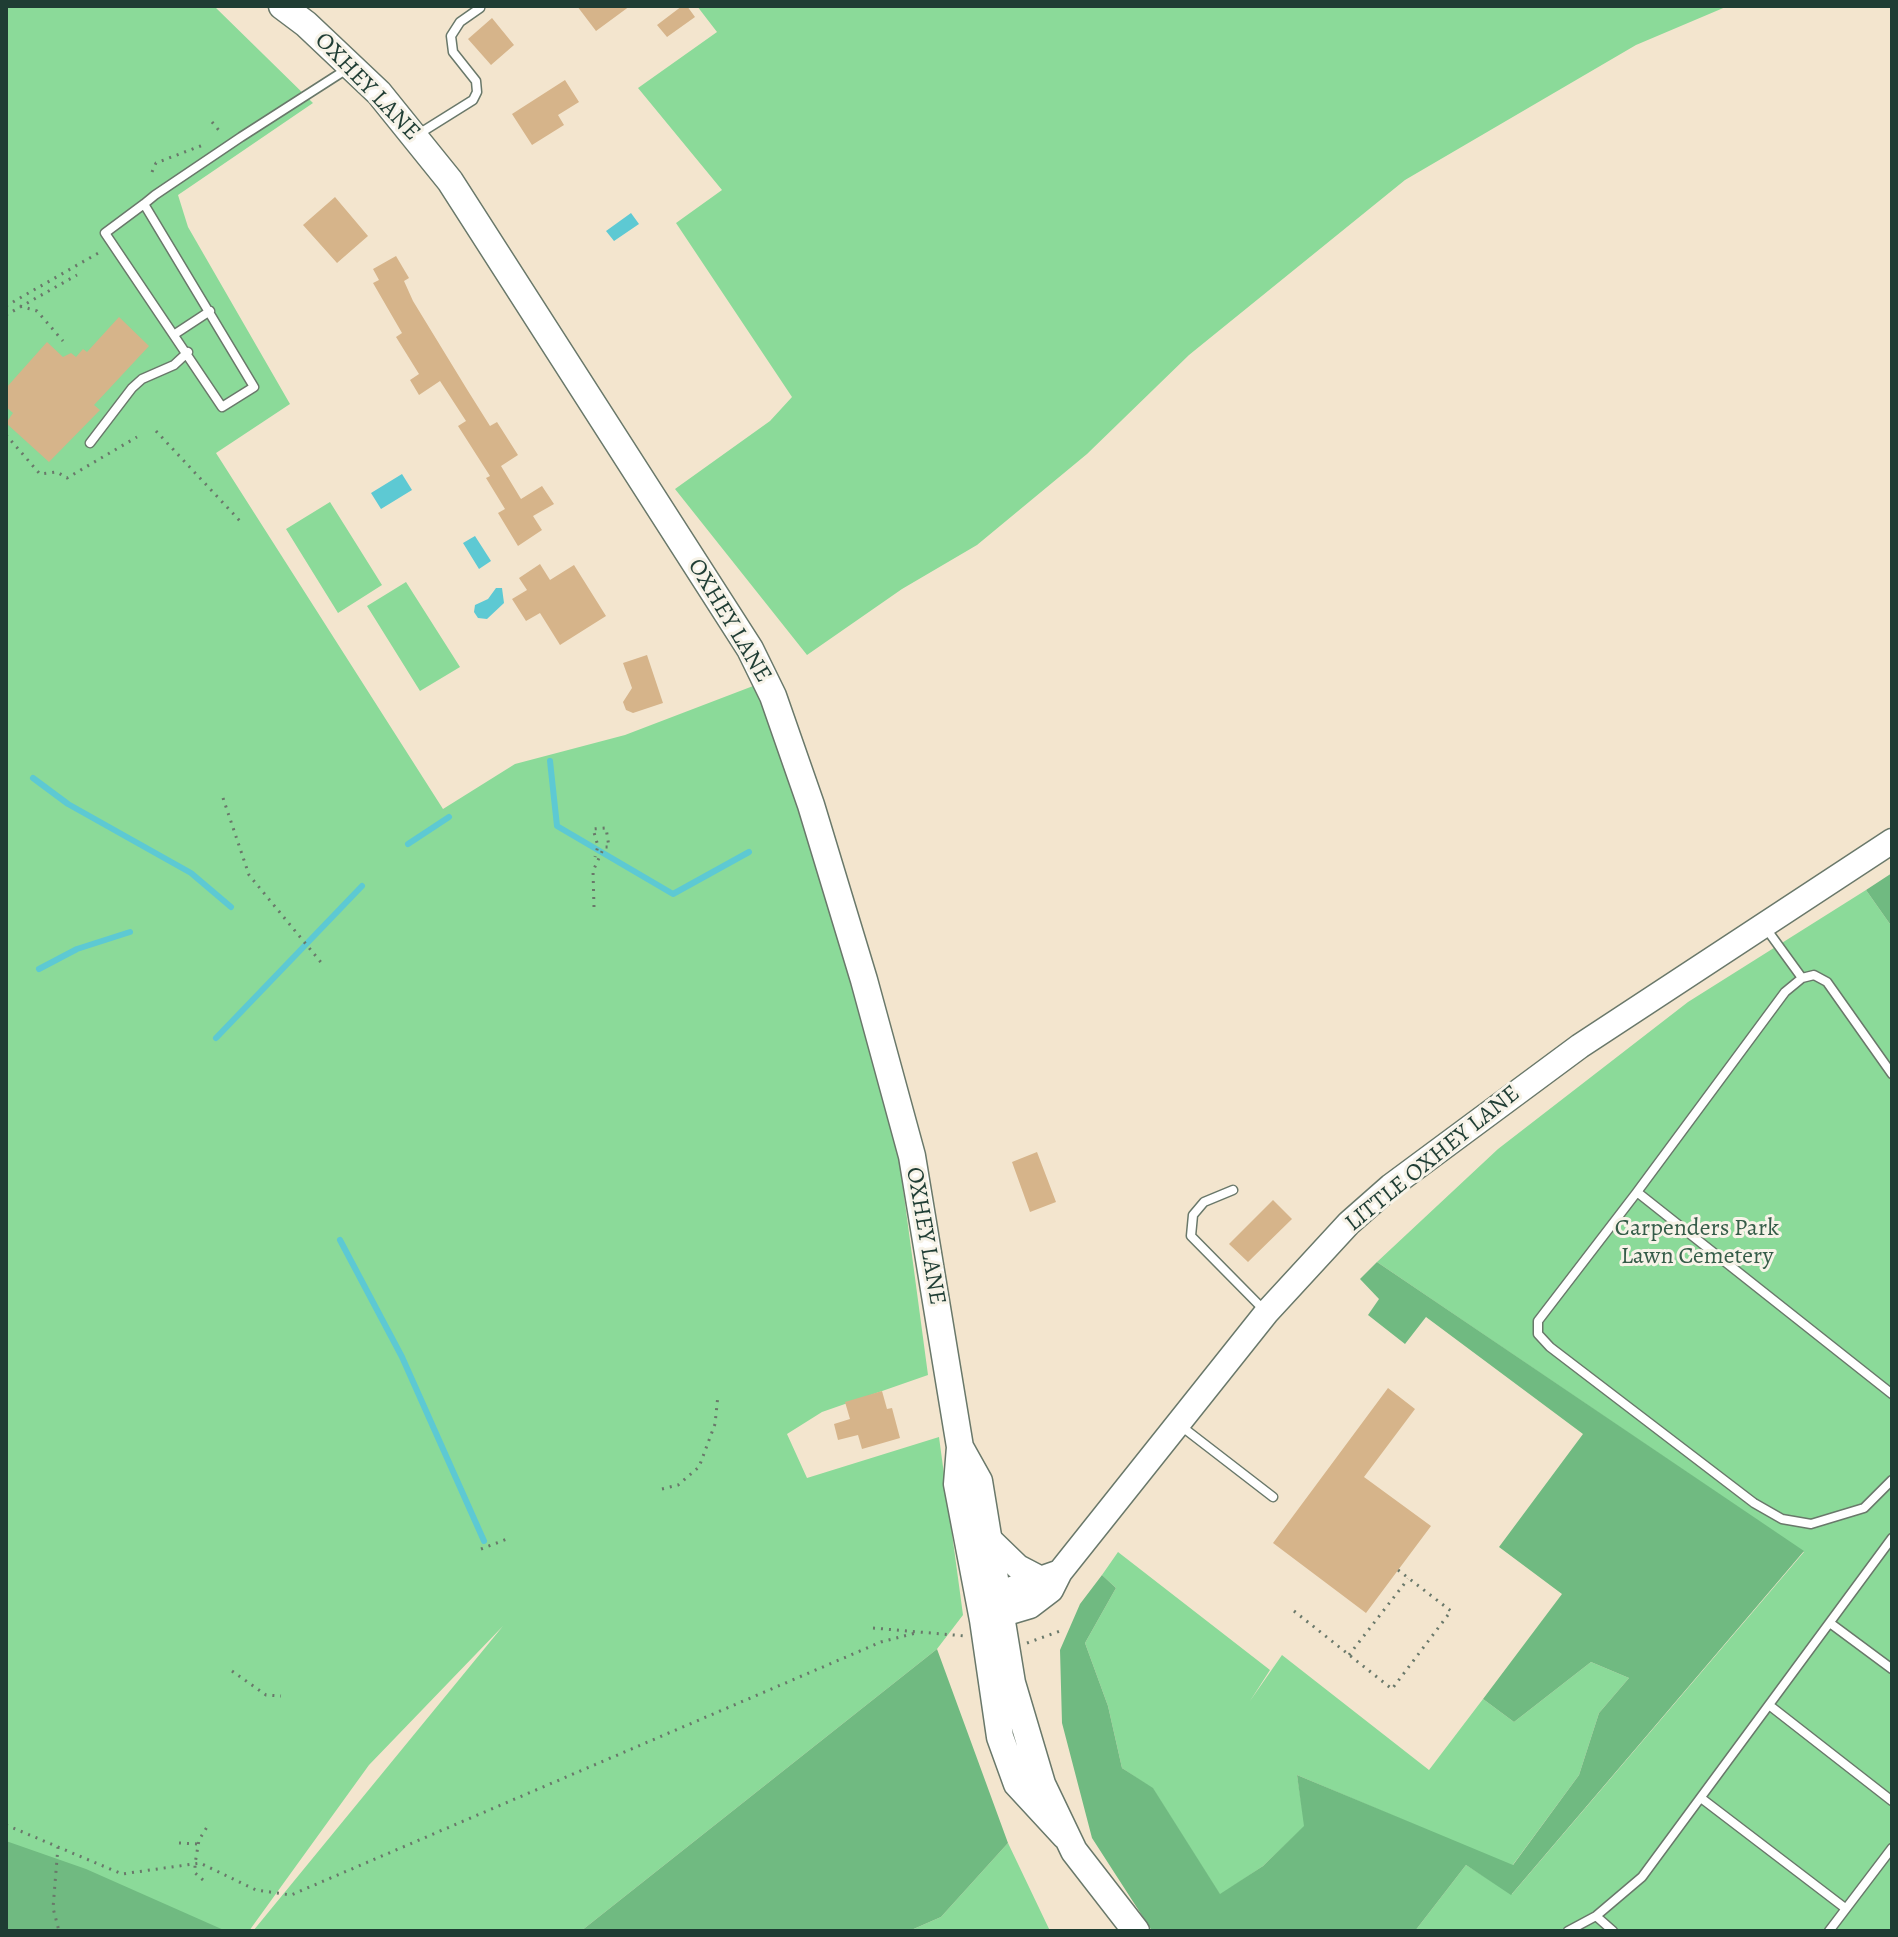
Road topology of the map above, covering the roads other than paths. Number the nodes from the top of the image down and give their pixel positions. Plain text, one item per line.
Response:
1 (282, 6) edge
2 (480, 8) edge
3 (351, 67) junction
4 (416, 136) junction
5 (144, 204) junction
6 (210, 311) junction
7 (175, 334) junction
8 (188, 352) junction
9 (90, 443) dead end
10 (1892, 841) edge
11 (1762, 923) junction
12 (1802, 978) junction
13 (1892, 1074) edge
14 (1233, 1190) dead end
15 (1637, 1192) junction
16 (1267, 1312) junction
17 (1892, 1394) edge
18 (1177, 1423) junction
19 (960, 1447) junction
20 (1892, 1480) edge
21 (1273, 1497) dead end
22 (988, 1538) junction
23 (1892, 1538) edge
24 (1050, 1576) junction
25 (986, 1614) junction
26 (1830, 1623) junction
27 (1892, 1669) edge
28 (1769, 1705) junction
29 (1701, 1798) junction
30 (1892, 1801) edge
31 (1892, 1848) edge
32 (1845, 1908) junction
33 (1596, 1916) junction
34 (1136, 1931) edge
35 (1568, 1931) edge
36 (1613, 1931) edge
37 (1829, 1931) edge

1 - 3 main road, OXHEY LANE
2 - 4 lane
3 - 4 main road, OXHEY LANE
3 - 5 lane
4 - 19 main road, OXHEY LANE
5 - 6 lane
5 - 7 lane
6 - 7 lane
6 - 8 lane
7 - 8 lane
8 - 9 lane
10 - 11 main road, LITTLE OXHEY LANE
11 - 12 lane
11 - 16 main road, LITTLE OXHEY LANE
12 - 13 lane
12 - 15 lane
14 - 16 lane
15 - 17 lane
15 - 20 lane
16 - 18 main road, LITTLE OXHEY LANE
18 - 21 lane
18 - 24 main road, LITTLE OXHEY LANE
19 - 22 main road, OXHEY LANE
19 - 25 main road, OXHEY LANE
22 - 24 main road
22 - 25 main road, OXHEY LANE
23 - 26 lane
24 - 25 main road
25 - 34 main road, OXHEY LANE
26 - 27 lane
26 - 28 lane
28 - 29 lane
28 - 30 lane
29 - 32 lane
29 - 33 lane
31 - 32 lane
32 - 37 lane
33 - 35 lane
33 - 36 lane

